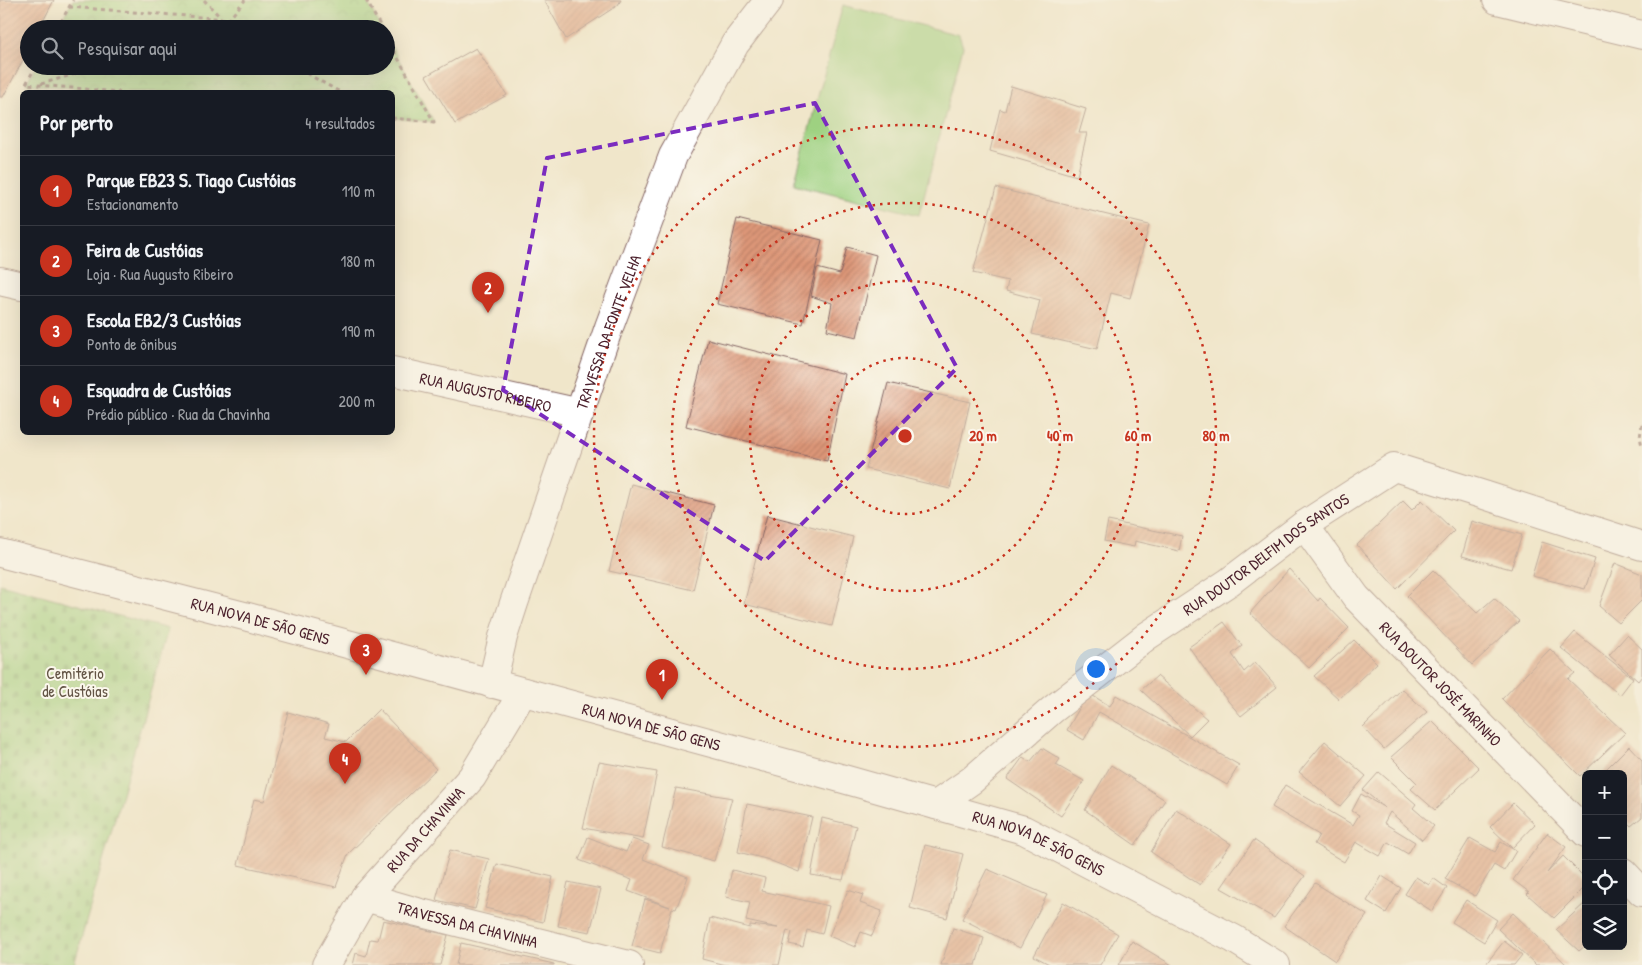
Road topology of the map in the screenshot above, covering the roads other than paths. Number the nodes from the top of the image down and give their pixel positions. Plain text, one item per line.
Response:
1 (769, 0) edge
2 (1497, 0) edge
3 (1642, 35) edge
4 (0, 281) edge
5 (20, 286) edge
6 (395, 371) edge
7 (580, 413) junction
8 (1304, 526) junction
9 (1639, 542) edge
10 (0, 553) edge
11 (492, 684) junction
12 (523, 692) junction
13 (936, 805) junction
14 (1582, 830) edge
15 (1627, 876) edge
16 (1642, 892) edge
17 (365, 897) junction
18 (326, 965) edge
19 (629, 965) edge
20 (1276, 965) edge

1 - 7 street, TRAVESSA DA FONTE VELHA
2 - 3 street
4 - 5 street
6 - 7 street, RUA AUGUSTO RIBEIRO
7 - 11 street, TRAVESSA DA FONTE VELHA
8 - 9 street, RUA DOUTOR DELFIM DOS SANTOS
8 - 13 street, RUA DOUTOR DELFIM DOS SANTOS
8 - 14 street, RUA DOUTOR JOSÉ MARINHO
10 - 11 street, RUA NOVA DE SÃO GENS
11 - 12 street, RUA NOVA DE SÃO GENS
12 - 13 street, RUA NOVA DE SÃO GENS
12 - 17 street, RUA DA CHAVINHA
13 - 20 street, RUA NOVA DE SÃO GENS
15 - 16 street
17 - 18 street, RUA DA CHAVINHA
17 - 19 street, TRAVESSA DA CHAVINHA

